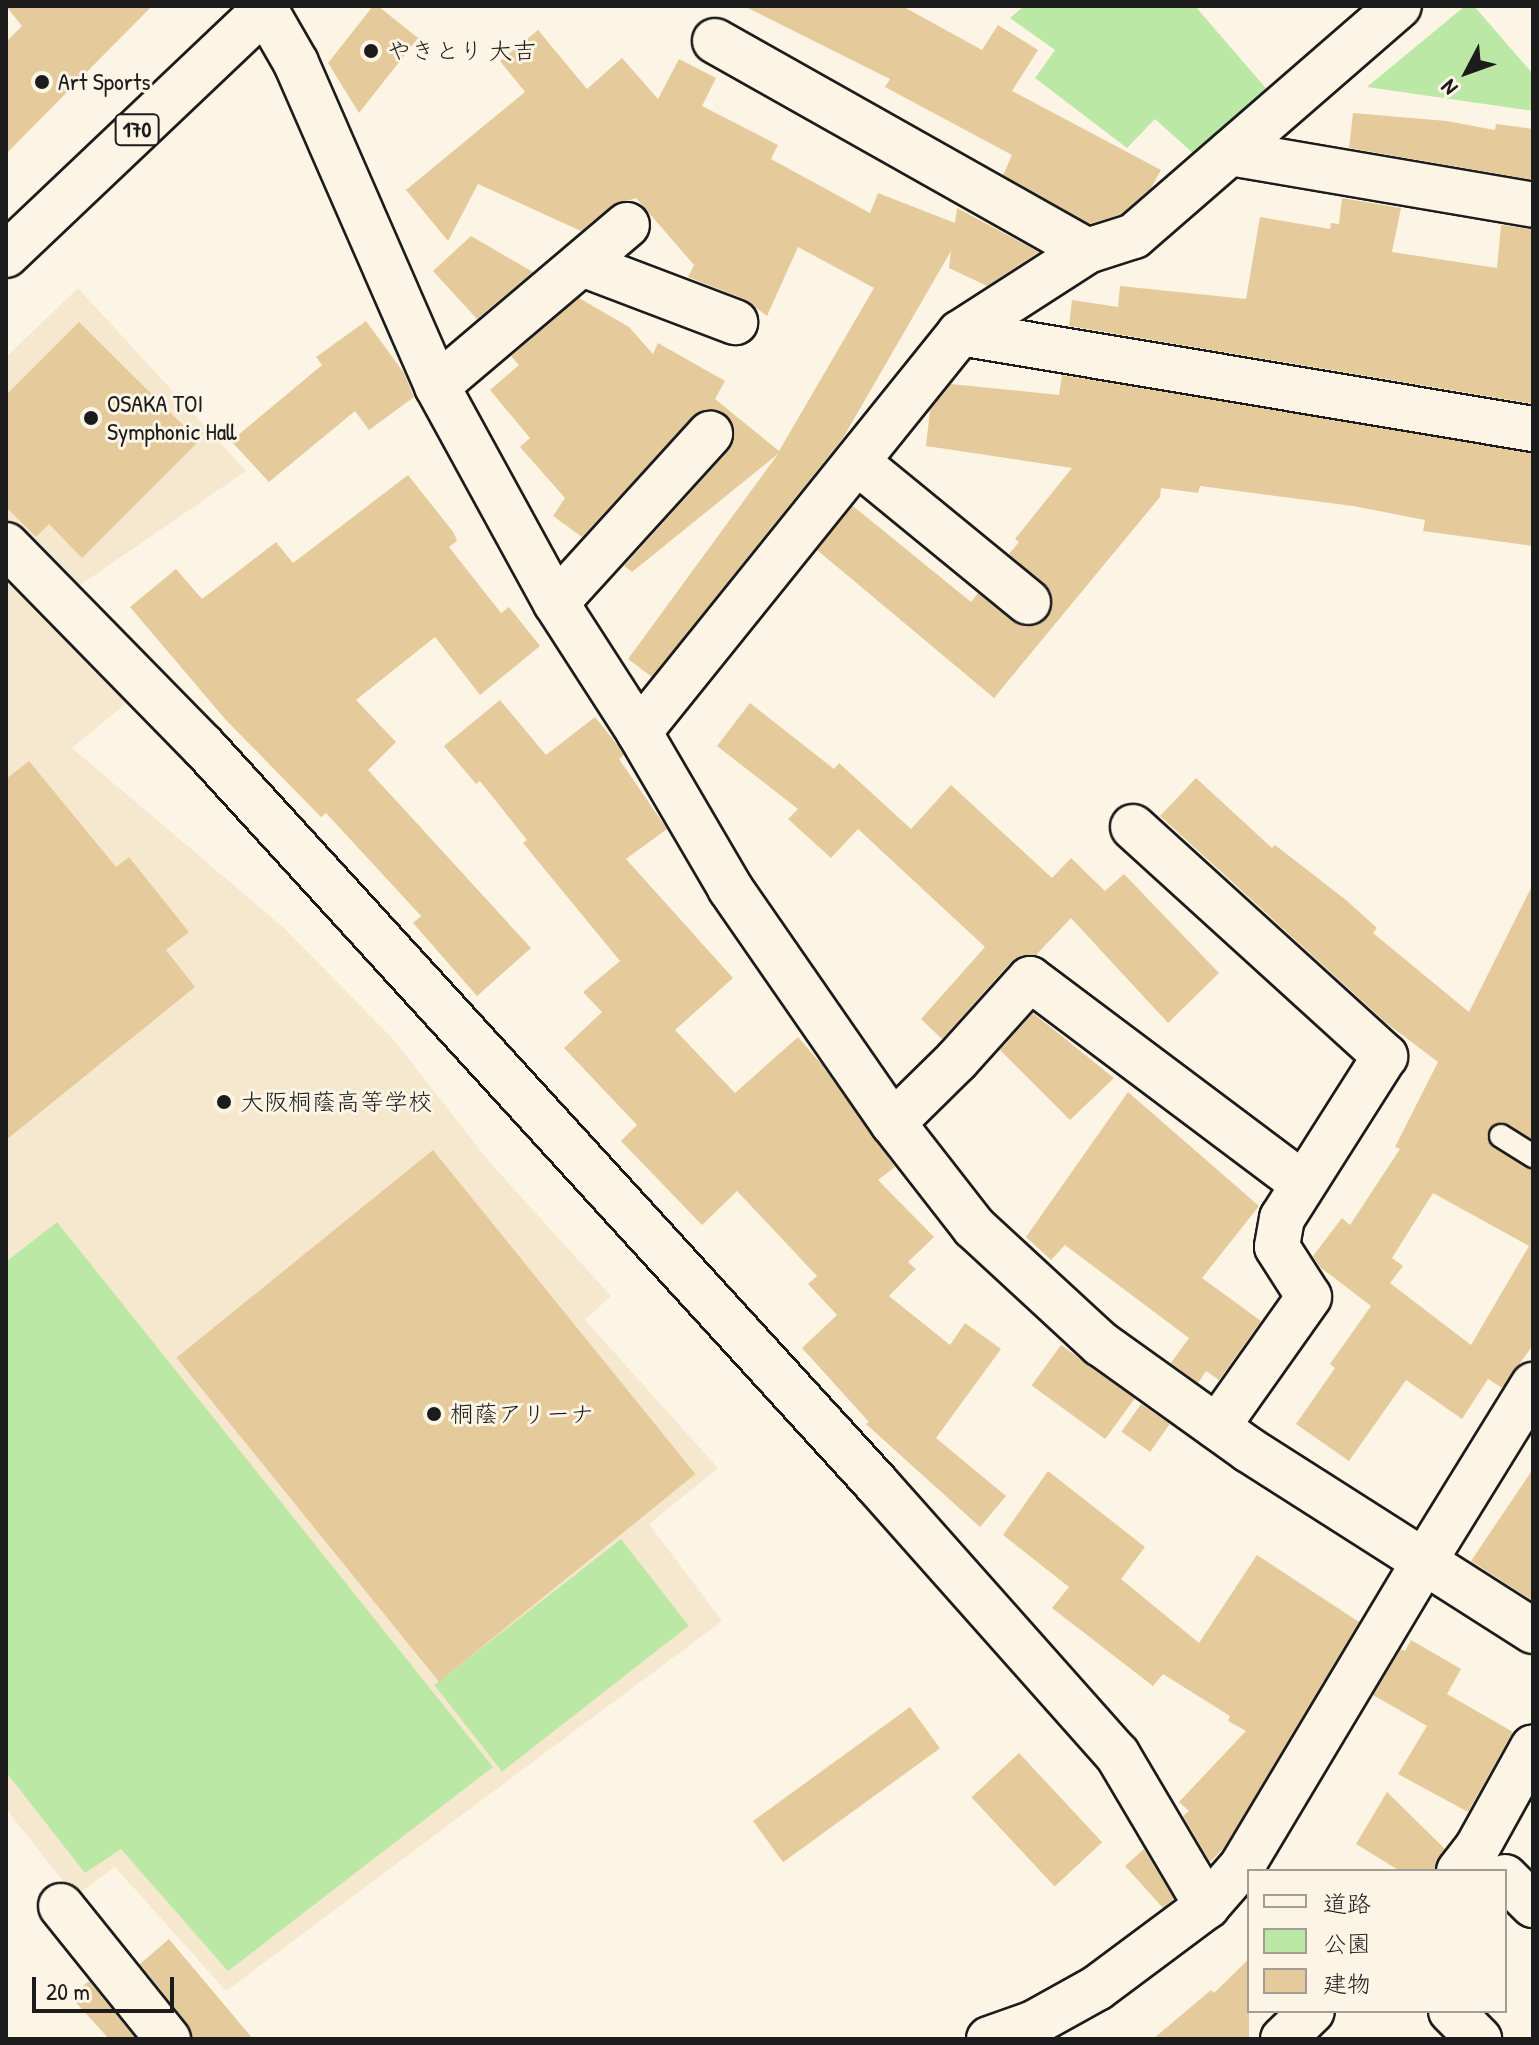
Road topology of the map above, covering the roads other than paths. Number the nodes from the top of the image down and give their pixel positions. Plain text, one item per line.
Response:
1 (266, 7) edge
2 (1376, 13) edge
3 (715, 41) dead end
4 (1230, 153) junction
5 (1533, 205) edge
6 (627, 225) dead end
7 (1087, 251) junction
8 (6, 255) edge
9 (582, 264) junction
10 (735, 322) dead end
11 (960, 333) junction
12 (437, 386) junction
13 (1533, 429) edge
14 (710, 434) dead end
15 (857, 462) junction
16 (6, 545) edge
17 (1028, 602) dead end
18 (556, 603) junction
19 (639, 732) junction
20 (1133, 827) dead end
21 (893, 1123) junction
22 (1501, 1136) dead end
23 (1533, 1156) edge
24 (1302, 1183) junction
25 (1533, 1385) edge
26 (1217, 1427) junction
27 (1425, 1560) junction
28 (1533, 1631) edge
29 (1533, 1747) edge
30 (1485, 1867) edge
31 (1507, 1884) edge
32 (1533, 1905) edge
33 (61, 1906) dead end
34 (1207, 1906) junction
35 (1310, 2013) edge
36 (1453, 2013) edge
37 (168, 2039) edge
38 (989, 2039) edge
39 (1283, 2039) edge
40 (1479, 2039) edge

1 - 8 main road, 170
1 - 12 main road
2 - 4 main road
3 - 7 main road
4 - 5 main road
4 - 7 main road
6 - 9 main road
7 - 11 main road
9 - 10 main road
9 - 12 main road
11 - 13 main road
11 - 15 main road
12 - 18 main road
14 - 18 main road
15 - 17 main road
15 - 19 main road
16 - 34 main road
18 - 19 main road
19 - 21 main road
20 - 24 main road
21 - 24 main road
21 - 26 main road
22 - 23 lane
24 - 26 main road
25 - 27 main road
26 - 27 main road
27 - 28 main road
27 - 34 main road
29 - 30 main road
31 - 32 main road
33 - 37 main road
34 - 38 main road
35 - 39 main road
36 - 40 main road

